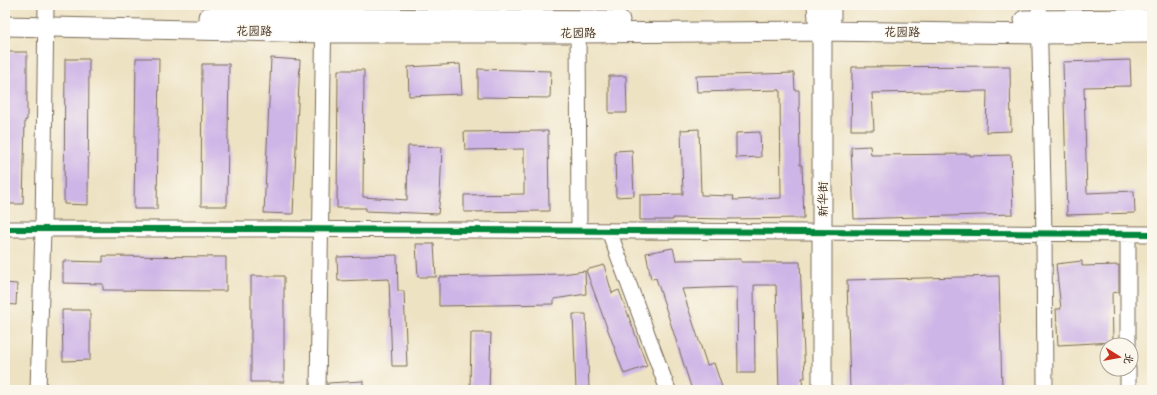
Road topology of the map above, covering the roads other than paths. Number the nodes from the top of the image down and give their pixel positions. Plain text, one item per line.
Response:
1 (5, 14) edge
2 (46, 16) edge
3 (824, 16) edge
4 (324, 19) edge
5 (1152, 19) edge
6 (1039, 20) edge
7 (5, 26) edge
8 (578, 27) junction
9 (1152, 33) edge
10 (5, 229) edge
11 (321, 229) junction
12 (43, 230) junction
13 (579, 230) junction
14 (609, 231) junction
15 (823, 232) junction
16 (1044, 234) junction
17 (1128, 234) junction
18 (1152, 234) edge
19 (1128, 337) edge
20 (1128, 377) edge
21 (38, 390) edge
22 (318, 390) edge
23 (668, 390) edge
24 (822, 390) edge
25 (1045, 390) edge
26 (1128, 390) edge

1 - 2 main road, 花园路
2 - 4 main road, 花园路
2 - 7 main road, 花园路
2 - 12 street
3 - 6 main road, 花园路
3 - 8 main road, 花园路
3 - 15 main road, 新华街
4 - 8 main road, 花园路
4 - 11 street
5 - 6 main road, 花园路
6 - 9 main road, 花园路
6 - 16 street
8 - 13 street
10 - 12 street
11 - 12 street
11 - 13 street
11 - 22 street
12 - 21 street
13 - 14 street
14 - 15 street
14 - 23 street
15 - 16 street
15 - 24 main road, 新华街
16 - 17 street
16 - 25 street
17 - 18 street
17 - 19 street
20 - 26 street

